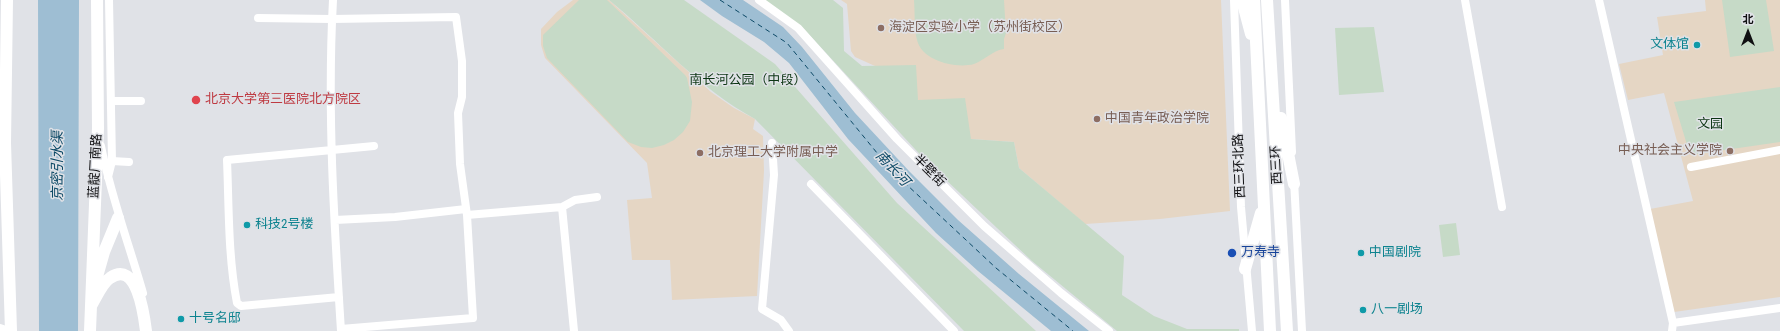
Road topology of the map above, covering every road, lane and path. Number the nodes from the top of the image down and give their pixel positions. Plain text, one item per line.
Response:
1 (4, 0) edge
2 (7, 0) edge
3 (97, 0) edge
4 (103, 0) edge
5 (109, 0) edge
6 (333, 0) edge
7 (759, 0) edge
8 (1234, 0) edge
9 (1242, 0) edge
10 (1254, 0) edge
11 (1267, 0) edge
12 (1273, 0) edge
13 (1285, 0) edge
14 (1465, 0) edge
15 (1599, 0) edge
16 (7, 13) junction
17 (258, 18) dead end
18 (332, 19) junction
19 (97, 26) junction
20 (1270, 45) junction
21 (1258, 62) junction
22 (1272, 76) junction
23 (3, 92) edge
24 (111, 101) junction
25 (141, 101) dead end
26 (98, 128) junction
27 (3, 140) edge
28 (772, 143) dead end
29 (374, 146) dead end
30 (332, 150) junction
31 (1780, 150) edge
32 (112, 161) junction
33 (128, 162) dead end
34 (1691, 166) dead end
35 (108, 180) junction
36 (811, 184) dead end
37 (1294, 184) junction
38 (597, 197) dead end
39 (1265, 202) junction
40 (562, 207) junction
41 (1502, 207) dead end
42 (466, 212) junction
43 (118, 218) junction
44 (335, 220) junction
45 (1245, 269) junction
46 (339, 296) junction
47 (90, 307) junction
48 (1780, 308) edge
49 (1672, 327) edge
50 (0, 328) edge
51 (341, 330) edge
52 (10, 331) edge
53 (90, 331) edge
54 (146, 331) edge
55 (149, 331) edge
56 (574, 331) edge
57 (789, 331) edge
58 (954, 331) edge
59 (1110, 331) edge
60 (1252, 331) edge
61 (1270, 331) edge
62 (1287, 331) edge
63 (1302, 331) edge

1 - 16 highway
2 - 16 highway
3 - 19 highway, 蓝靛厂南路
4 - 19 highway
5 - 24 street, 蓝靛厂南路
6 - 18 street
7 - 59 street, 半壁街
8 - 45 street, 西三环北路
9 - 21 highway
10 - 21 highway, 西三环
11 - 20 highway, 西三环
12 - 20 highway
13 - 37 street
14 - 41 street
15 - 49 street
16 - 23 highway
17 - 18 street
18 - 30 street
18 - 42 street
19 - 26 highway, 蓝靛厂南路
20 - 22 highway, 西三环
21 - 39 highway, 西三环
22 - 37 highway
22 - 62 highway, 西三环
23 - 27 highway
24 - 25 street
24 - 32 street, 蓝靛厂南路
26 - 35 street
26 - 47 highway, 蓝靛厂南路
27 - 52 highway
28 - 57 street
29 - 30 street
30 - 44 street
30 - 46 street
31 - 34 street
32 - 33 street
32 - 35 street, 蓝靛厂南路
35 - 43 street
36 - 58 street
37 - 63 street
38 - 40 street
39 - 45 highway
39 - 61 highway, 西三环
40 - 42 street
40 - 56 street
42 - 44 street
42 - 51 street
43 - 47 highway
43 - 55 street
44 - 46 street
45 - 60 street, 西三环北路
46 - 51 street
47 - 53 highway, 蓝靛厂南路
47 - 54 highway
48 - 49 street
50 - 52 street

